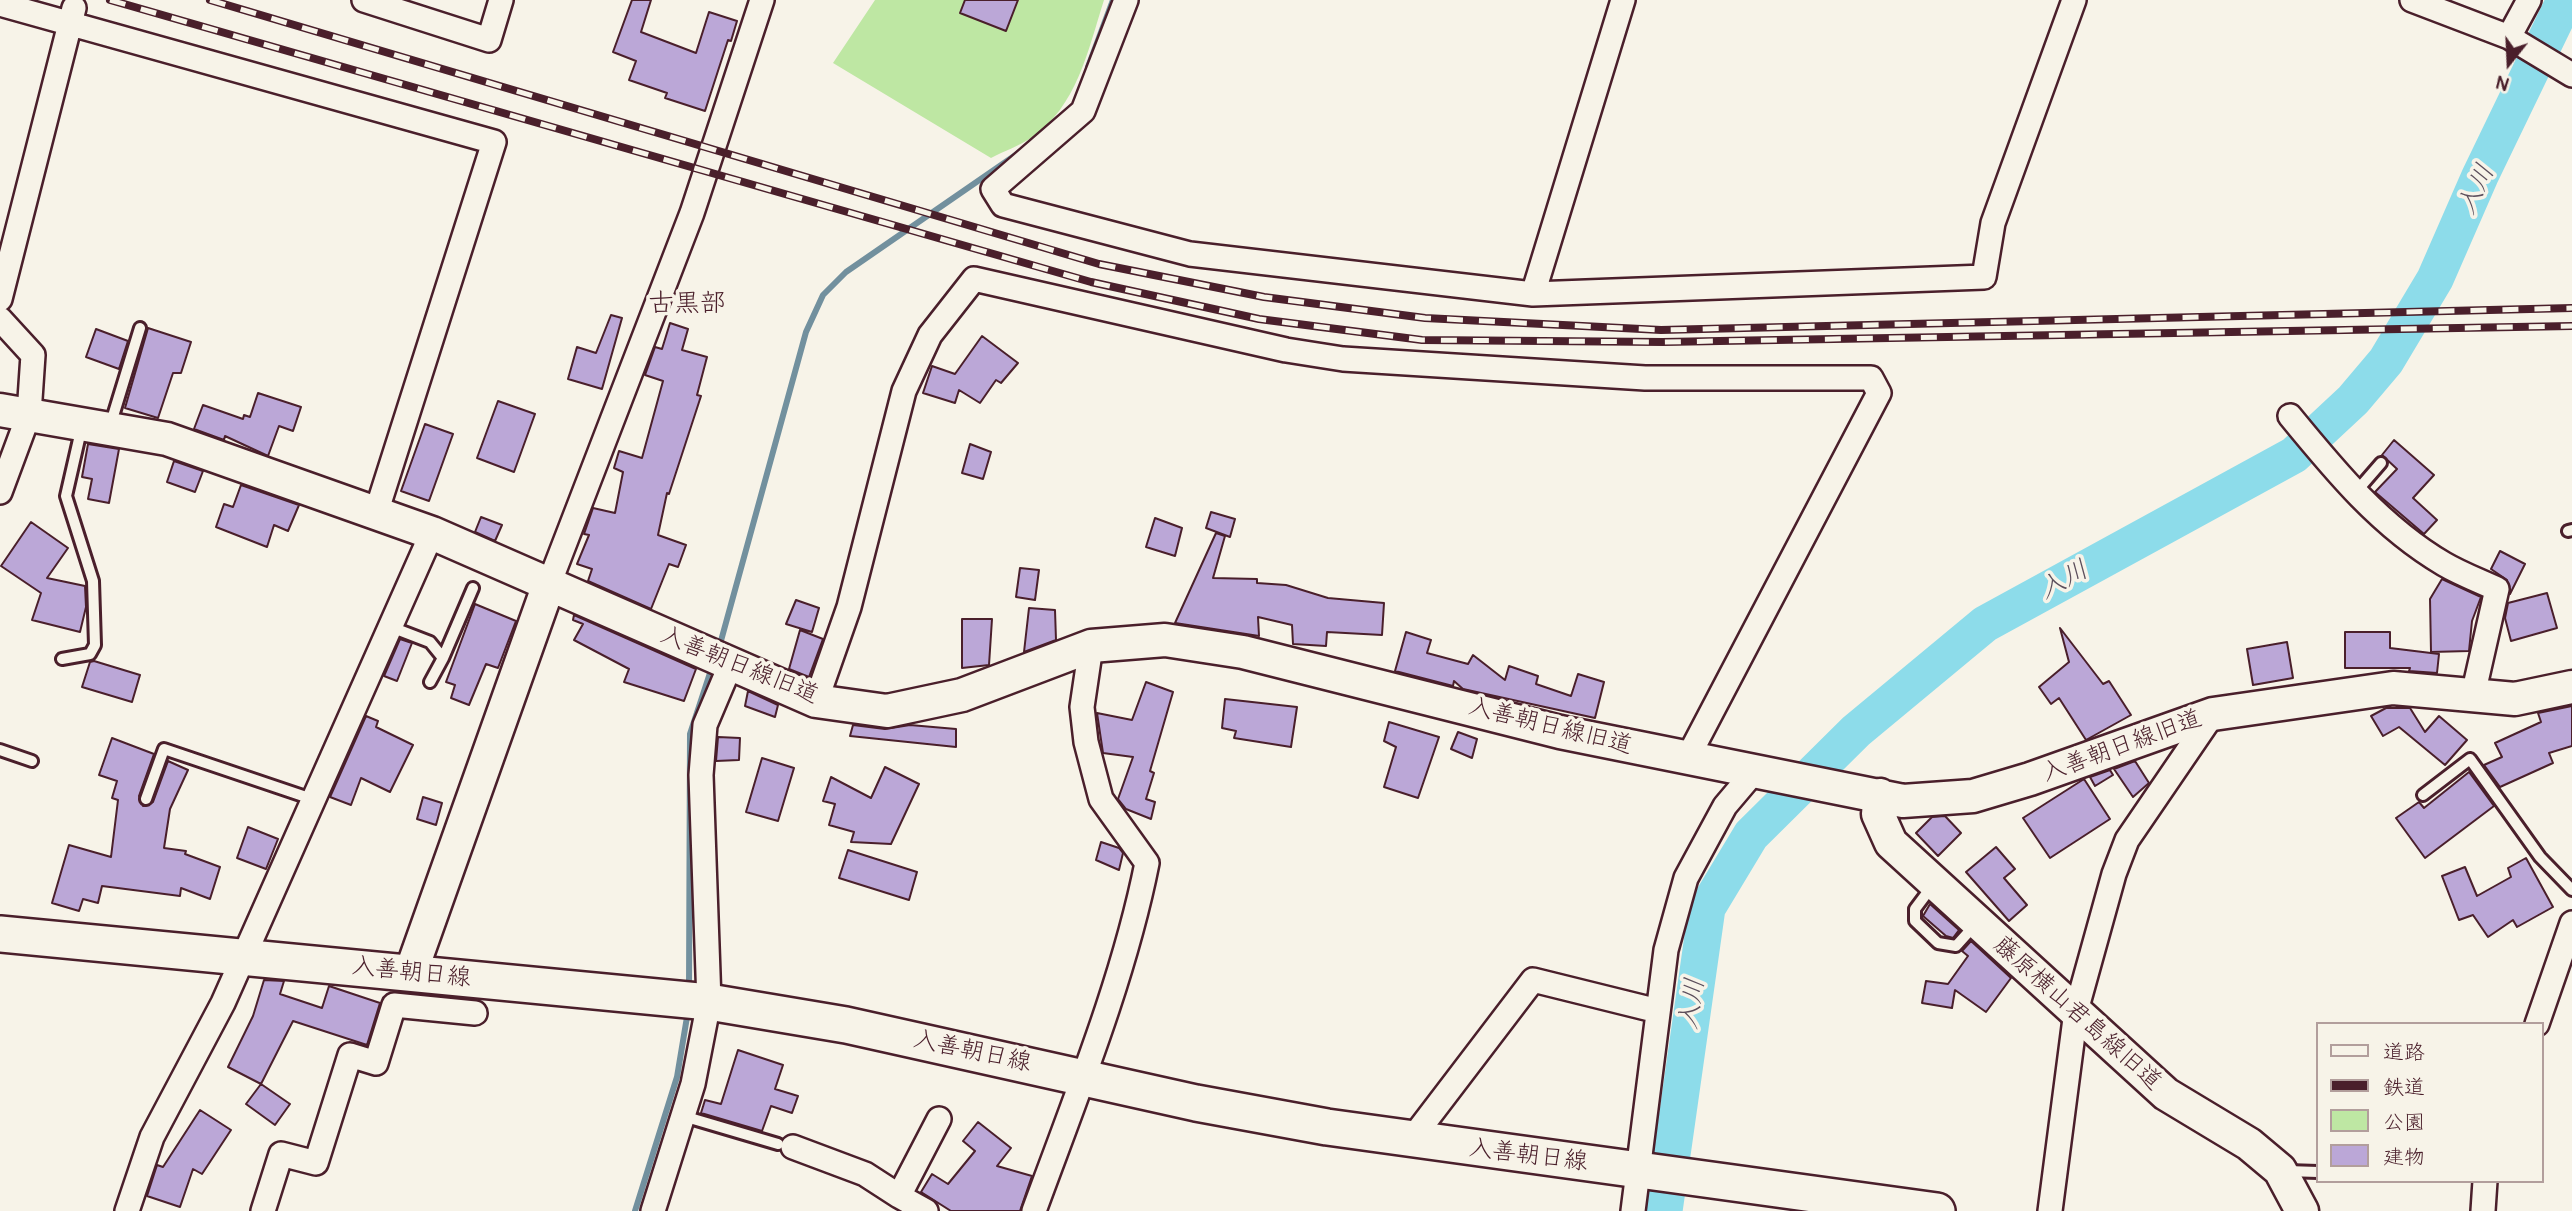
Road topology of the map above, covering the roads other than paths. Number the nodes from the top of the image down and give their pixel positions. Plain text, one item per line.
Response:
1 (364, 0) edge
2 (501, 0) edge
3 (762, 0) edge
4 (1126, 0) edge
5 (1623, 0) edge
6 (2074, 0) edge
7 (2412, 0) edge
8 (2529, 0) edge
9 (0, 4) edge
10 (71, 16) junction
11 (2510, 37) junction
12 (2569, 74) edge
13 (1533, 293) junction
14 (0, 299) edge
15 (0, 319) edge
16 (140, 328) dead end
17 (14, 412) edge
18 (2290, 416) dead end
19 (96, 426) junction
20 (2381, 463) dead end
21 (0, 492) edge
22 (2356, 493) junction
23 (376, 513) junction
24 (432, 533) junction
25 (548, 584) junction
26 (472, 588) dead end
27 (391, 627) junction
28 (1091, 646) junction
29 (443, 658) junction
30 (62, 659) dead end
31 (730, 666) junction
32 (430, 682) dead end
33 (2572, 687) edge
34 (2473, 695) junction
35 (816, 701) junction
36 (2213, 714) junction
37 (0, 750) edge
38 (1687, 759) junction
39 (32, 761) dead end
40 (1762, 774) junction
41 (1880, 795) junction
42 (2423, 795) dead end
43 (146, 799) dead end
44 (315, 800) junction
45 (2572, 890) edge
46 (2572, 923) edge
47 (0, 934) edge
48 (2568, 949) edge
49 (244, 957) junction
50 (411, 972) junction
51 (709, 1002) junction
52 (1658, 1011) junction
53 (2076, 1011) junction
54 (475, 1013) dead end
55 (2538, 1022) edge
56 (1084, 1076) junction
57 (683, 1116) junction
58 (939, 1119) dead end
59 (1410, 1140) junction
60 (785, 1145) joint
61 (1638, 1170) junction
62 (2280, 1170) junction
63 (2316, 1172) edge
64 (2485, 1183) edge
65 (899, 1196) junction
66 (127, 1211) edge
67 (263, 1211) edge
68 (653, 1211) edge
69 (926, 1211) edge
70 (1034, 1211) edge
71 (1633, 1211) edge
72 (1937, 1211) edge
73 (2050, 1211) edge
74 (2302, 1211) edge
75 (2483, 1211) edge

1 - 2 street
3 - 25 street
4 - 13 street
5 - 13 street
6 - 13 street
7 - 11 street
8 - 11 street
9 - 10 street
10 - 14 street
10 - 23 street
11 - 12 street
15 - 17 street
16 - 19 lane
17 - 19 street, 入善朝日線旧道
17 - 21 street
18 - 22 street
19 - 23 street, 入善朝日線旧道
19 - 30 lane
20 - 22 lane
22 - 34 street
23 - 24 street, 入善朝日線旧道
24 - 25 street, 入善朝日線旧道
24 - 27 street
25 - 31 street, 入善朝日線旧道
25 - 50 street
26 - 29 lane
27 - 29 lane
27 - 44 street
28 - 35 street, 入善朝日線旧道
28 - 38 street, 入善朝日線旧道
28 - 56 street
29 - 32 lane
31 - 35 street, 入善朝日線旧道
31 - 51 street
33 - 34 street, 入善朝日線旧道
34 - 36 street, 入善朝日線旧道
35 - 38 street
36 - 41 street, 入善朝日線旧道
36 - 53 street
37 - 39 lane
38 - 40 street, 入善朝日線旧道
40 - 41 street, 入善朝日線旧道
40 - 52 street
41 - 53 street, 藤原横山君島線旧道
42 - 45 lane
43 - 44 lane
44 - 49 street
46 - 48 street
47 - 49 main road, 入善朝日線
48 - 55 street
49 - 50 main road, 入善朝日線
49 - 66 street
50 - 51 main road, 入善朝日線
51 - 56 main road, 入善朝日線
51 - 57 street
52 - 59 street
52 - 61 street
53 - 62 street, 藤原横山君島線旧道
53 - 73 street
54 - 67 street
56 - 59 main road, 入善朝日線
56 - 70 street
57 - 60 lane
57 - 68 street
58 - 65 street
59 - 61 main road, 入善朝日線
60 - 65 street
61 - 71 street
61 - 72 main road, 入善朝日線
62 - 63 lane
62 - 74 street, 藤原横山君島線旧道
64 - 75 street
65 - 69 street

